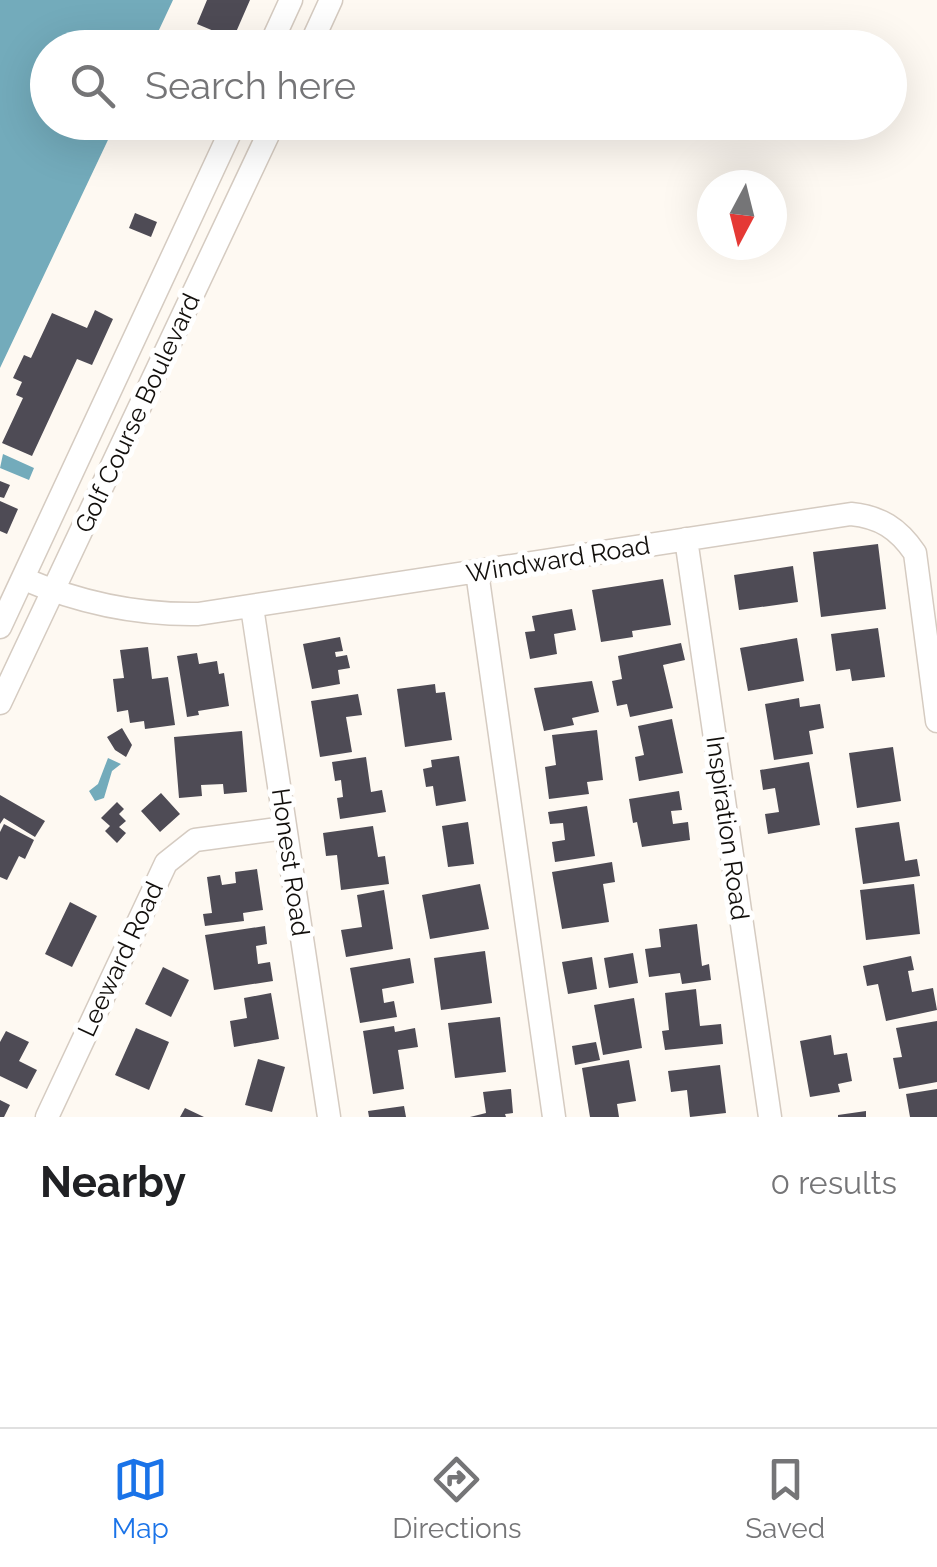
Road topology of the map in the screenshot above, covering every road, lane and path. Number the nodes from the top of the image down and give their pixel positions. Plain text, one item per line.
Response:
1 (291, 0) edge
2 (331, 0) edge
3 (277, 30) edge
4 (317, 30) edge
5 (227, 140) edge
6 (266, 140) edge
7 (686, 539) junction
8 (477, 572) junction
9 (24, 579) junction
10 (54, 591) junction
11 (252, 607) junction
12 (0, 626) edge
13 (0, 703) edge
14 (937, 721) edge
15 (285, 828) junction
16 (47, 1117) edge
17 (329, 1117) edge
18 (554, 1117) edge
19 (770, 1117) edge

1 - 3 street
2 - 4 street
5 - 9 street, Golf Course Boulevard
6 - 10 street, Golf Course Boulevard
7 - 8 street, Windward Road
7 - 14 street, Windward Road
7 - 19 street, Inspiration Road
8 - 11 street, Windward Road
8 - 18 street
9 - 10 street, Windward Road
9 - 12 street, Golf Course Boulevard
10 - 11 street, Windward Road
10 - 13 street, Golf Course Boulevard
11 - 15 street, Honest Road
15 - 16 street, Leeward Road
15 - 17 street, Honest Road

